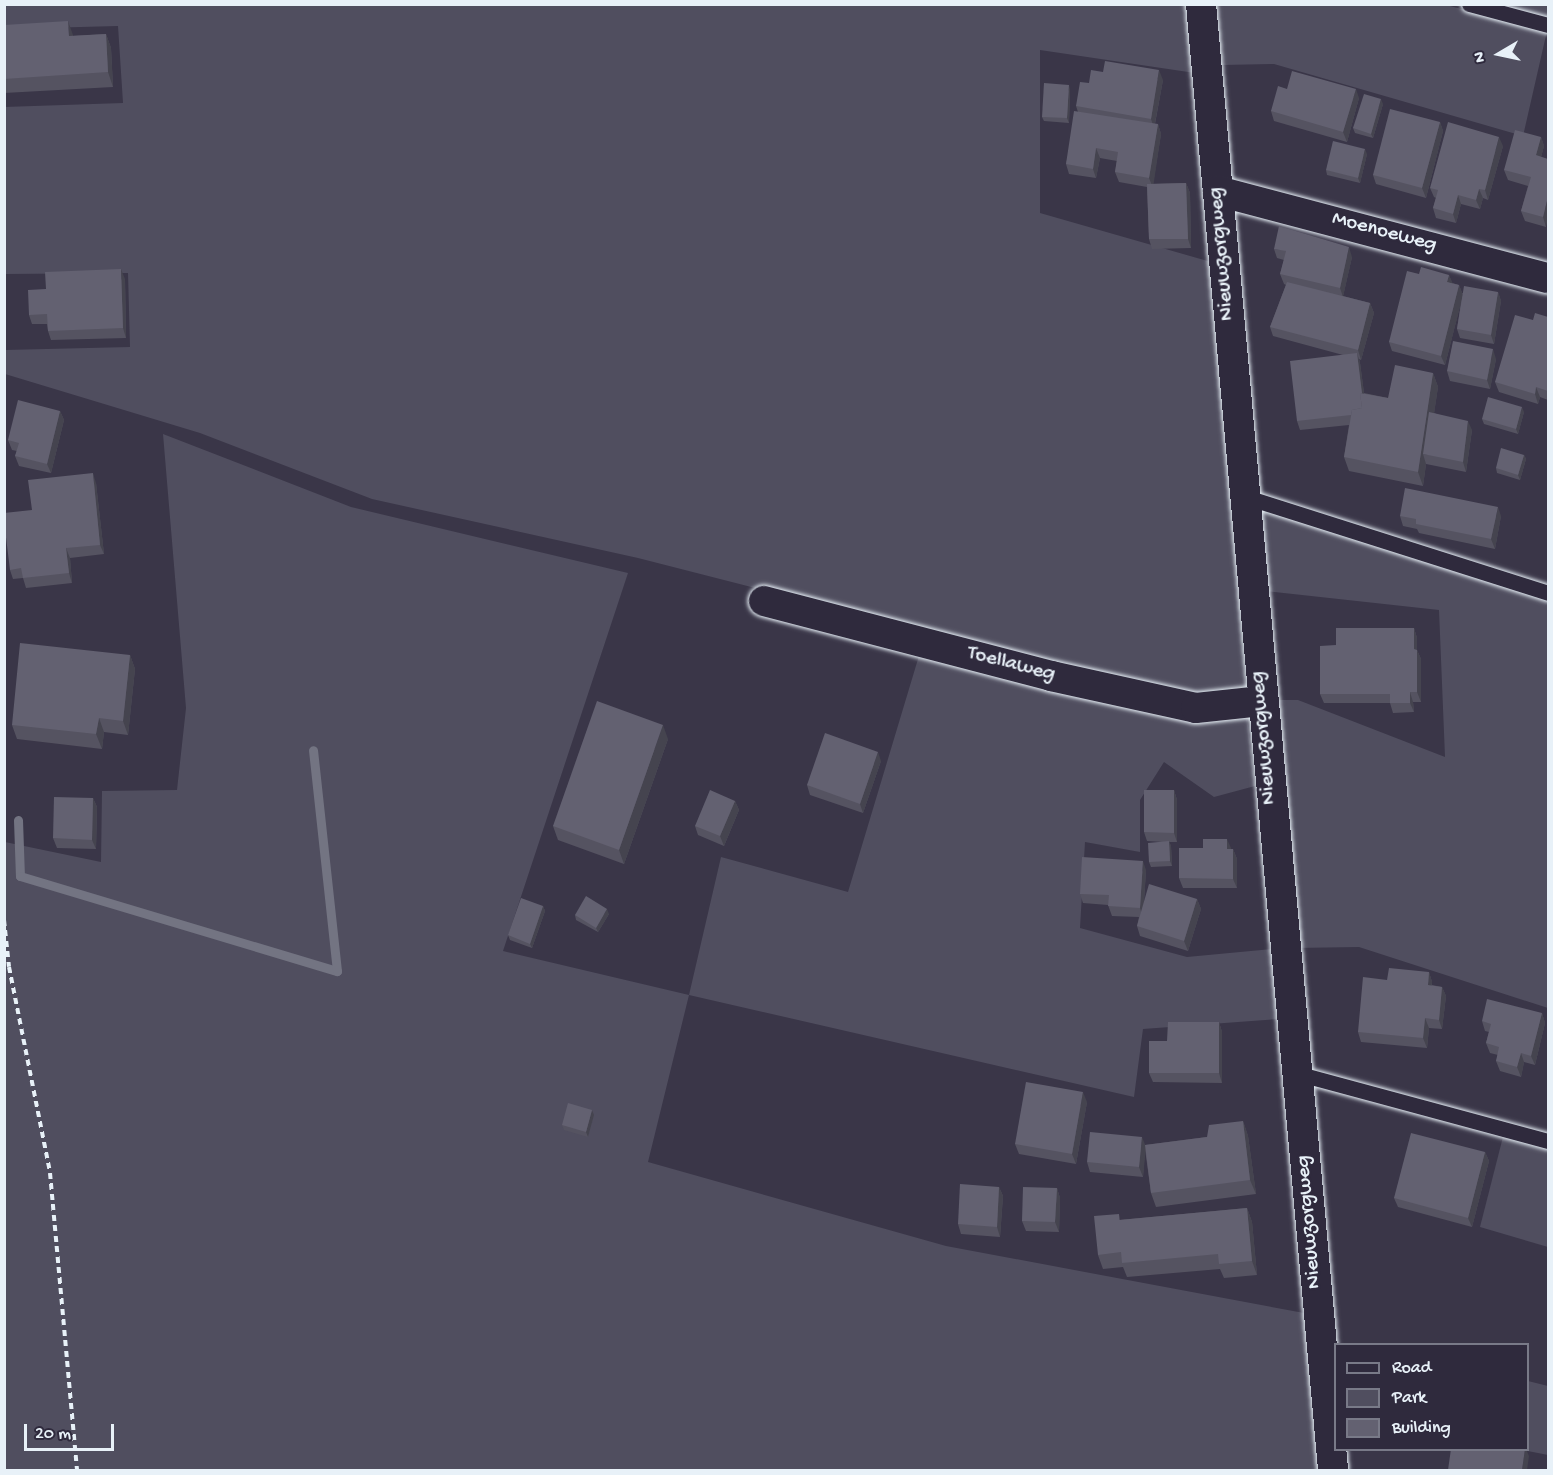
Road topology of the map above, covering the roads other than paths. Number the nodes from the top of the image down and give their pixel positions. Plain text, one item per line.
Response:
1 (1201, 4) edge
2 (1469, 4) edge
3 (1548, 25) edge
4 (1218, 191) junction
5 (1548, 278) edge
6 (1243, 496) junction
7 (1548, 593) edge
8 (764, 600) dead end
9 (1262, 701) junction
10 (1296, 1073) junction
11 (1548, 1141) edge
12 (1333, 1470) edge

1 - 4 street, Nieuwzorgweg
2 - 3 lane
4 - 5 street, Moenoeweg
4 - 6 street, Nieuwzorgweg
6 - 7 lane
6 - 9 street, Nieuwzorgweg
8 - 9 street, Toellaweg
9 - 10 street, Nieuwzorgweg
10 - 11 lane
10 - 12 street, Nieuwzorgweg

